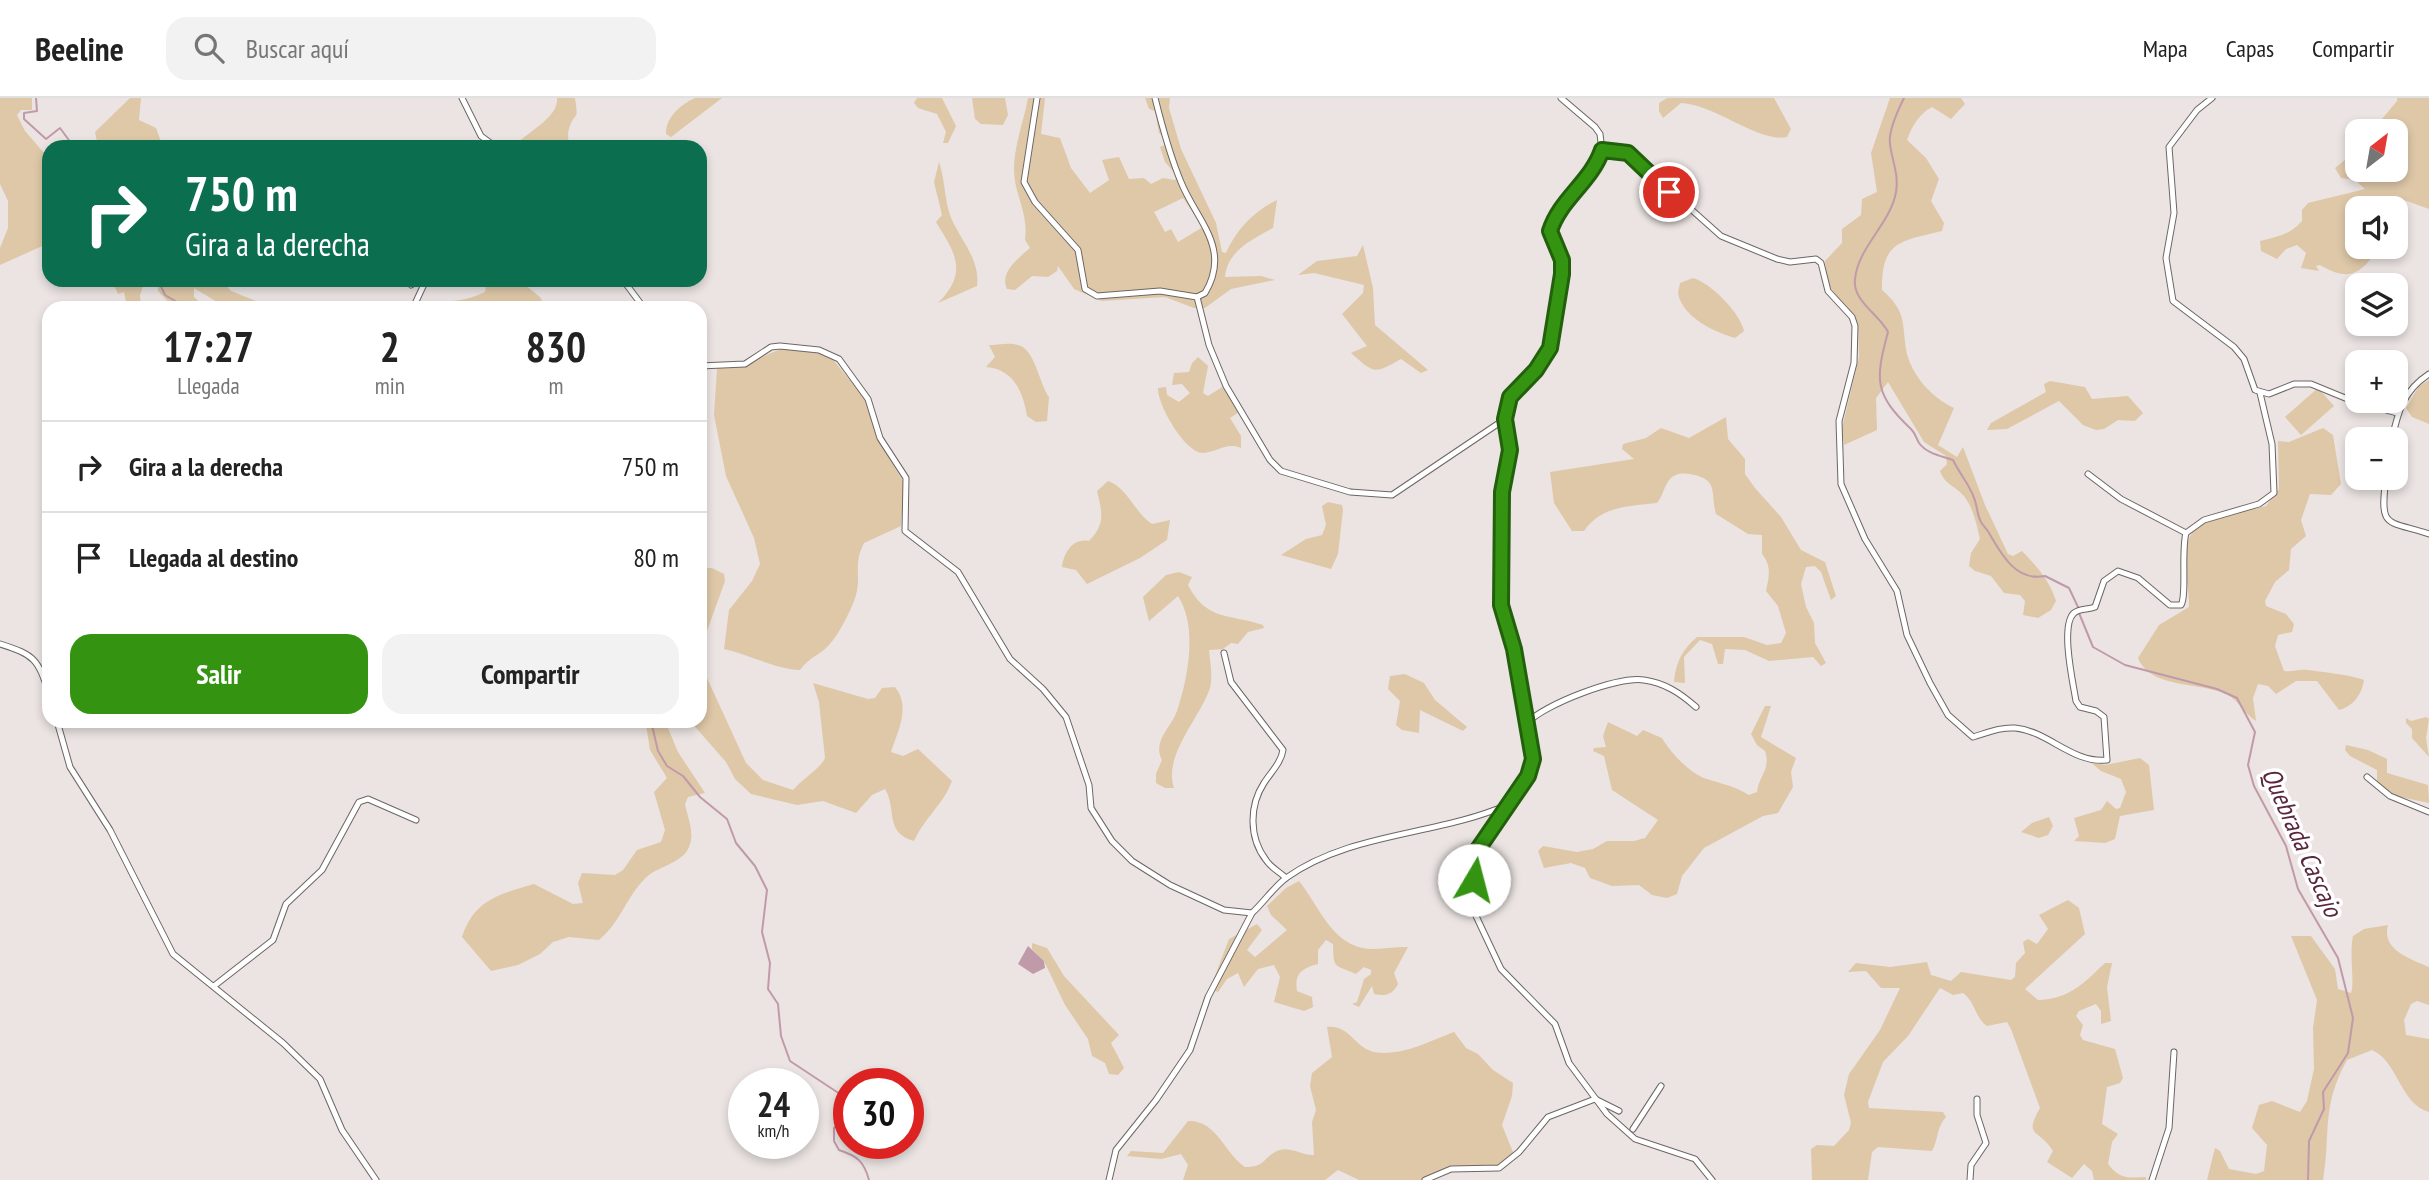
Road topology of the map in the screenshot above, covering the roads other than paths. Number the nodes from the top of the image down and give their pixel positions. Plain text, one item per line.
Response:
1 (462, 98) edge
2 (1037, 98) edge
3 (1155, 98) edge
4 (1560, 98) edge
5 (2212, 98) edge
6 (486, 140) edge
7 (1602, 150) junction
8 (1197, 297) junction
9 (707, 366) edge
10 (2429, 374) edge
11 (2260, 393) junction
12 (2408, 394) edge
13 (2345, 397) edge
14 (2397, 413) edge
15 (1505, 419) junction
16 (2394, 427) edge
17 (2088, 474) dead end
18 (2385, 490) edge
19 (2186, 533) junction
20 (2429, 534) edge
21 (0, 644) edge
22 (1224, 653) dead end
23 (42, 672) edge
24 (1696, 707) dead end
25 (1527, 723) junction
26 (59, 728) edge
27 (2368, 777) dead end
28 (1507, 805) junction
29 (2429, 812) edge
30 (416, 820) dead end
31 (1286, 878) junction
32 (1252, 914) junction
33 (214, 986) junction
34 (2174, 1052) dead end
35 (1661, 1086) dead end
36 (1976, 1099) dead end
37 (1595, 1100) junction
38 (1619, 1111) dead end
39 (1633, 1129) dead end
40 (376, 1180) edge
41 (1109, 1180) edge
42 (1425, 1180) edge
43 (1712, 1180) edge
44 (1970, 1180) edge
45 (2152, 1180) edge

1 - 6 street
2 - 8 street
3 - 8 street
4 - 7 street
5 - 11 street
7 - 15 street
7 - 19 street
8 - 15 street
9 - 32 street
10 - 12 street
11 - 13 street
11 - 19 street
14 - 16 street
15 - 25 street
17 - 19 street
18 - 20 street
21 - 23 street
22 - 31 street
24 - 25 street
25 - 28 street
26 - 33 street
27 - 29 street
28 - 31 street
28 - 37 street
30 - 33 street
31 - 32 street
32 - 41 street
33 - 40 street
34 - 45 street
35 - 39 street
36 - 44 street
37 - 38 street
37 - 42 street
37 - 43 street

